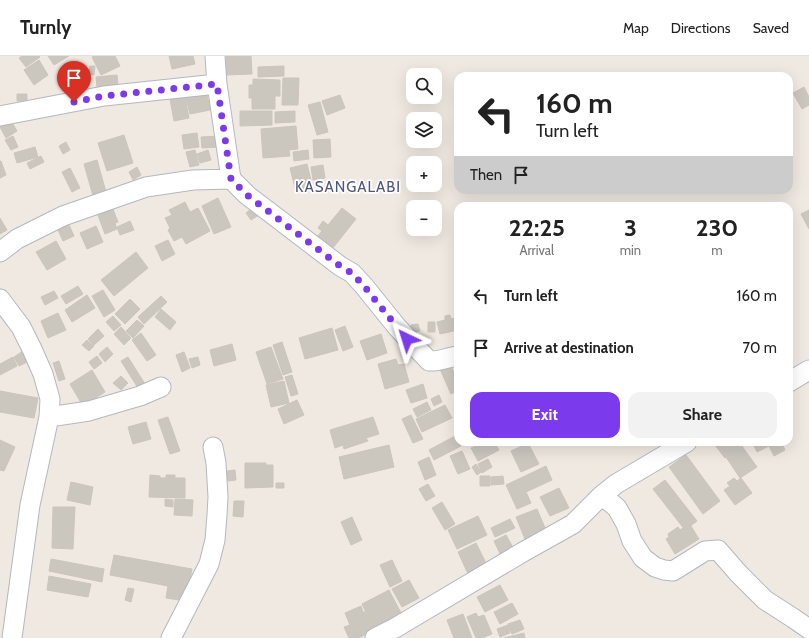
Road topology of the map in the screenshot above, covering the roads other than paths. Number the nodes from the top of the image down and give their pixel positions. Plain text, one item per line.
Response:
1 (215, 56) edge
2 (217, 84) junction
3 (0, 116) edge
4 (231, 179) junction
5 (0, 252) edge
6 (0, 299) edge
7 (454, 356) edge
8 (809, 370) edge
9 (793, 380) edge
10 (161, 387) dead end
11 (49, 417) junction
12 (680, 446) edge
13 (213, 447) dead end
14 (600, 496) junction
15 (809, 629) edge
16 (8, 633) edge
17 (171, 638) edge
18 (375, 638) edge

1 - 2 street
2 - 3 street
2 - 4 street
4 - 5 street
4 - 7 street
6 - 11 street
8 - 9 street
10 - 11 street
11 - 16 street
12 - 14 street
13 - 17 street
14 - 15 street
14 - 18 street

